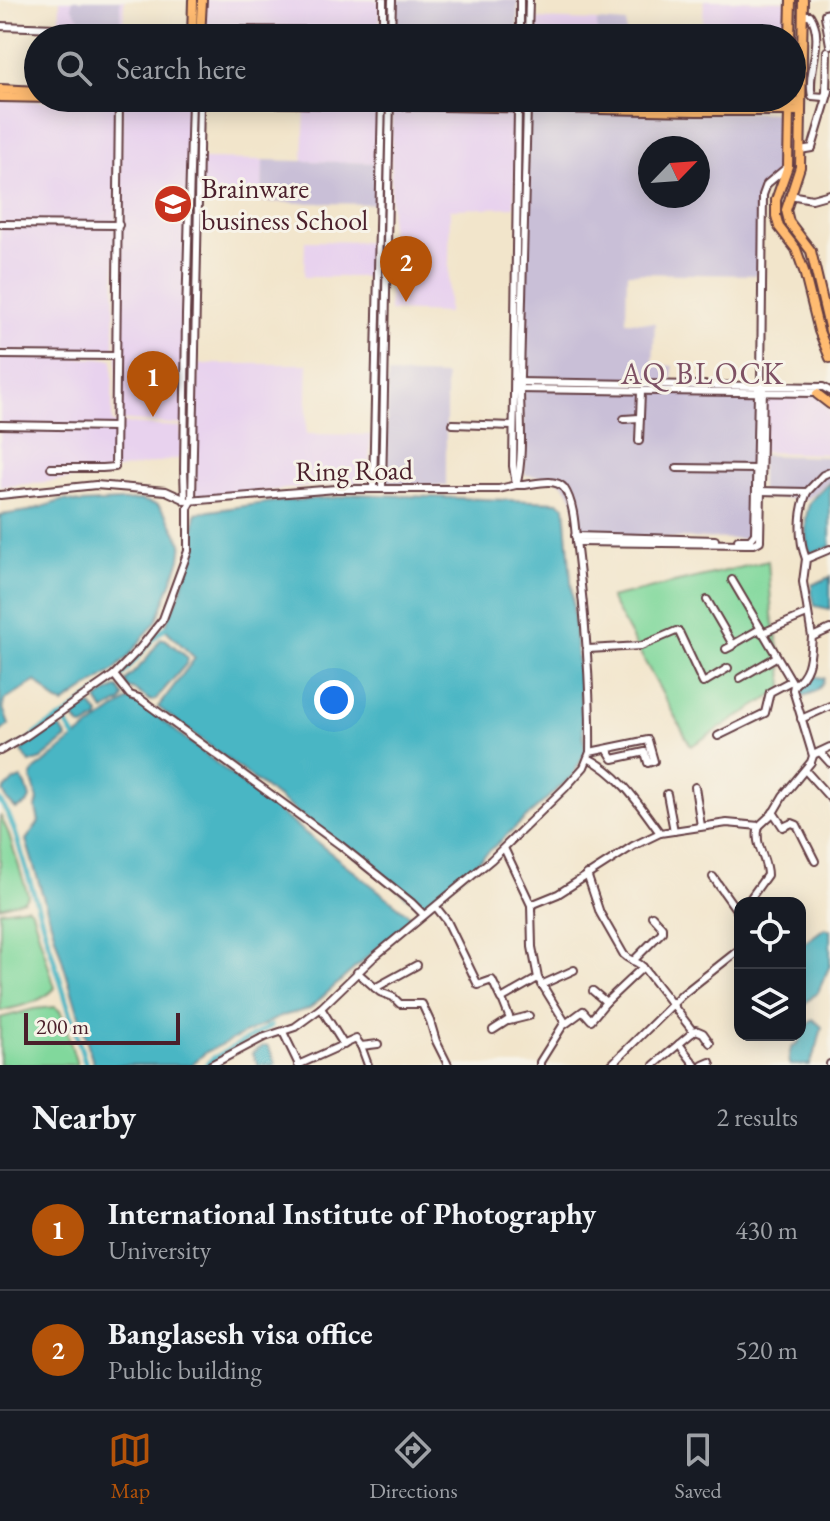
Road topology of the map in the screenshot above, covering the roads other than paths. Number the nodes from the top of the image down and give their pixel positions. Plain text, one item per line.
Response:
1 (193, 0) edge
2 (202, 0) edge
3 (383, 0) edge
4 (392, 0) edge
5 (520, 0) edge
6 (529, 0) edge
7 (791, 0) edge
8 (803, 0) edge
9 (830, 13) edge
10 (803, 15) junction
11 (192, 24) edge
12 (201, 24) edge
13 (383, 24) edge
14 (391, 24) edge
15 (520, 24) edge
16 (528, 24) edge
17 (790, 24) edge
18 (803, 24) edge
19 (0, 26) edge
20 (24, 27) edge
21 (829, 48) edge
22 (830, 88) edge
23 (0, 89) edge
24 (24, 90) edge
25 (0, 97) edge
26 (24, 97) edge
27 (119, 112) edge
28 (195, 112) edge
29 (196, 112) edge
30 (386, 112) edge
31 (386, 112) edge
32 (523, 112) edge
33 (789, 112) edge
34 (800, 112) edge
35 (830, 125) edge
36 (819, 127) junction
37 (800, 150) junction
38 (788, 166) junction
39 (830, 194) edge
40 (790, 195) junction
41 (0, 224) edge
42 (119, 225) junction
43 (830, 331) edge
44 (186, 332) junction
45 (195, 332) junction
46 (0, 355) edge
47 (116, 356) junction
48 (830, 358) edge
49 (376, 384) junction
50 (384, 385) junction
51 (517, 386) junction
52 (658, 388) junction
53 (761, 388) junction
54 (830, 391) edge
55 (641, 392) junction
56 (817, 394) junction
57 (830, 404) edge
58 (639, 418) junction
59 (624, 419) dead end
60 (453, 424) dead end
61 (0, 425) edge
62 (513, 426) junction
63 (115, 427) junction
64 (383, 427) junction
65 (375, 428) junction
66 (639, 441) dead end
67 (51, 468) dead end
68 (677, 468) dead end
69 (759, 469) junction
70 (830, 472) edge
71 (519, 485) junction
72 (373, 488) junction
73 (382, 488) junction
74 (759, 491) junction
75 (807, 492) junction
76 (0, 495) edge
77 (189, 500) junction
78 (576, 539) junction
79 (830, 549) edge
80 (806, 559) junction
81 (732, 580) dead end
82 (707, 600) dead end
83 (807, 614) junction
84 (830, 629) edge
85 (761, 631) junction
86 (812, 637) junction
87 (588, 649) junction
88 (776, 657) junction
89 (728, 668) dead end
90 (740, 678) dead end
91 (117, 679) junction
92 (792, 683) junction
93 (830, 706) edge
94 (801, 719) junction
95 (718, 736) dead end
96 (830, 747) edge
97 (607, 749) junction
98 (0, 751) edge
99 (817, 753) junction
100 (589, 755) junction
101 (830, 763) edge
102 (805, 770) junction
103 (695, 787) dead end
104 (667, 794) dead end
105 (830, 798) edge
106 (773, 812) junction
107 (701, 826) junction
108 (759, 826) junction
109 (674, 831) junction
110 (660, 833) junction
111 (504, 848) junction
112 (815, 861) dead end
113 (587, 874) junction
114 (713, 877) dead end
115 (751, 897) edge
116 (531, 905) junction
117 (436, 907) junction
118 (734, 907) edge
119 (424, 915) junction
120 (652, 916) dead end
121 (734, 954) edge
122 (633, 961) junction
123 (417, 965) dead end
124 (643, 967) junction
125 (574, 970) dead end
126 (357, 972) junction
127 (540, 982) junction
128 (375, 988) junction
129 (593, 991) dead end
130 (502, 999) junction
131 (606, 1002) junction
132 (672, 1004) junction
133 (321, 1008) junction
134 (529, 1016) dead end
135 (509, 1021) junction
136 (564, 1025) junction
137 (493, 1030) dead end
138 (283, 1032) junction
139 (692, 1033) junction
140 (710, 1043) dead end
141 (378, 1044) dead end
142 (679, 1044) junction
143 (344, 1045) junction
144 (361, 1046) junction
145 (211, 1065) edge
146 (298, 1065) edge
147 (368, 1065) edge
148 (448, 1065) edge
149 (540, 1065) edge
150 (611, 1065) edge
151 (654, 1065) edge
152 (695, 1065) edge
153 (703, 1065) edge
154 (711, 1065) edge

1 - 11 main road
2 - 12 main road
3 - 13 street
4 - 14 street
5 - 15 street
6 - 16 street
7 - 17 main road
8 - 10 main road
9 - 21 street
10 - 18 main road
10 - 21 street
19 - 20 street
22 - 36 street
23 - 24 main road
25 - 26 main road
27 - 42 street
28 - 44 street
29 - 45 street
30 - 49 street
31 - 50 street
32 - 51 street
33 - 38 main road
34 - 37 main road
35 - 36 street
36 - 37 street
37 - 40 main road
38 - 48 main road
38 - 53 street
39 - 40 street
40 - 43 main road
41 - 42 street
42 - 47 street
44 - 45 street
44 - 77 street
45 - 77 street
46 - 47 street
47 - 63 street
49 - 50 street
49 - 65 street
50 - 64 street
51 - 52 street
51 - 55 street
51 - 62 street
51 - 71 street
52 - 53 street
52 - 55 street
53 - 54 street
53 - 56 street
53 - 69 street
54 - 56 street
55 - 58 street
56 - 57 main road
58 - 59 street
58 - 66 street
60 - 62 street
61 - 63 street
62 - 71 street
63 - 67 street
64 - 65 street
64 - 73 street
65 - 72 street
68 - 69 street
69 - 74 street
70 - 75 street
71 - 73 street, Ring Road
71 - 78 street, Ring Road
72 - 73 street, Ring Road
72 - 77 street, Ring Road
74 - 75 street
74 - 78 street
75 - 80 street
76 - 77 street, Ring Road
77 - 91 street
78 - 87 street
79 - 80 street
80 - 83 street
81 - 85 street
82 - 85 street
83 - 85 street
83 - 86 street
84 - 86 street
85 - 88 street
86 - 92 street
87 - 89 street
87 - 100 street
88 - 90 street
88 - 92 street
91 - 98 street
91 - 119 street
92 - 94 street
92 - 95 street
93 - 94 street
94 - 99 street
96 - 99 street
97 - 97 street
97 - 100 street
99 - 101 street
99 - 102 street
100 - 110 street
100 - 111 street
102 - 105 street
102 - 106 street
103 - 107 street
104 - 109 street
106 - 108 street
106 - 112 street
107 - 108 street
107 - 109 street
108 - 115 street
109 - 110 street
110 - 113 street
111 - 116 street
111 - 117 street
113 - 116 street
113 - 122 street
114 - 118 street
116 - 127 street
117 - 119 street
117 - 130 street
119 - 126 street
120 - 122 street
121 - 132 street
122 - 124 street
123 - 128 street
124 - 131 street
124 - 132 street
125 - 127 street
126 - 128 street
126 - 133 street
127 - 130 street
127 - 136 street
128 - 148 street
129 - 131 street
130 - 135 street
131 - 136 street
132 - 139 street
132 - 150 street
133 - 138 street
133 - 143 street
134 - 135 street
135 - 137 street
136 - 149 street
138 - 145 street
138 - 146 street
139 - 140 street
139 - 142 street
141 - 144 street
142 - 151 street
142 - 152 street
143 - 144 street
143 - 146 street
144 - 147 street
153 - 154 street

